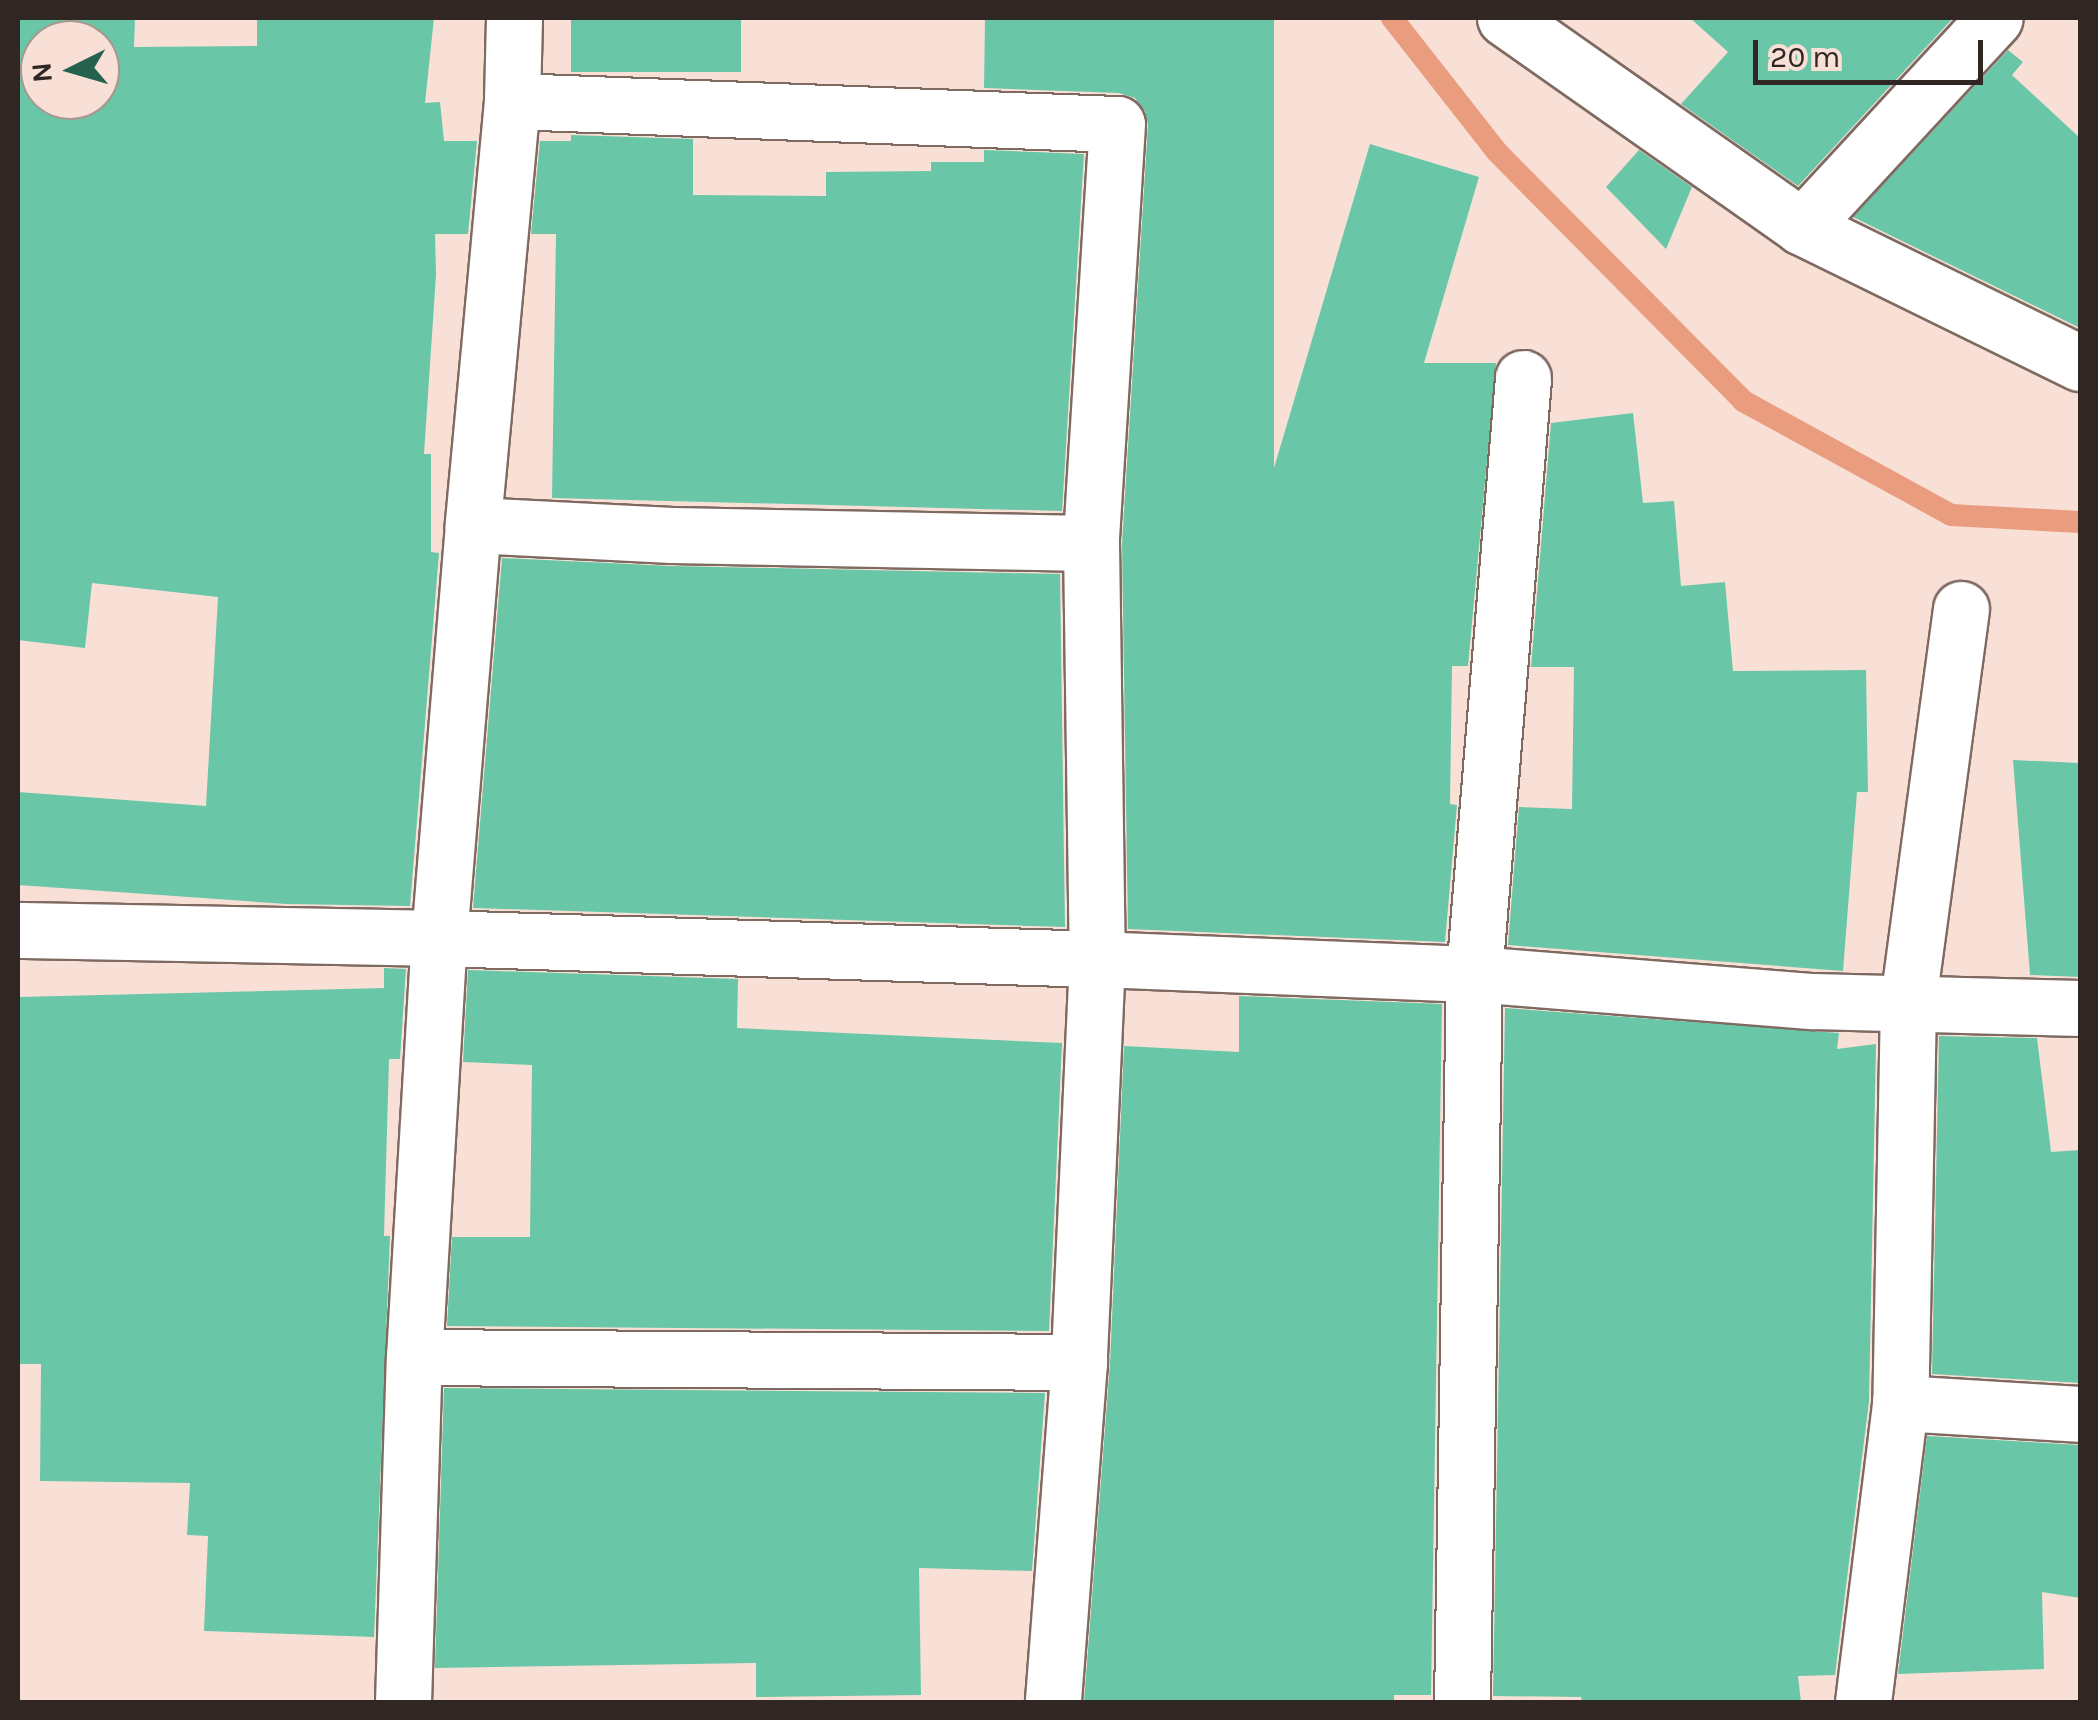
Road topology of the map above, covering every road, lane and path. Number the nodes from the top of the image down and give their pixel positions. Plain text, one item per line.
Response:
1 (514, 18) edge
2 (1505, 18) edge
3 (1995, 18) edge
4 (512, 101) junction
5 (1802, 226) junction
6 (2080, 362) edge
7 (1523, 378) dead end
8 (473, 525) junction
9 (1092, 544) junction
10 (1960, 610) dead end
11 (18, 930) edge
12 (439, 938) junction
13 (1097, 959) junction
14 (1474, 974) junction
15 (1908, 1003) junction
16 (2080, 1008) edge
17 (414, 1357) junction
18 (1079, 1362) junction
19 (1900, 1403) junction
20 (2080, 1414) edge
21 (403, 1702) edge
22 (1053, 1702) edge
23 (1462, 1702) edge
24 (1863, 1702) edge

1 - 4 street
2 - 5 street
3 - 5 street
4 - 8 street
4 - 9 street
5 - 6 street
7 - 14 street
8 - 9 street
8 - 12 street
9 - 13 street
10 - 15 street
11 - 12 street
12 - 13 street
12 - 17 street
13 - 14 street
13 - 18 street
14 - 15 street
14 - 23 street
15 - 16 street
15 - 19 street
17 - 18 street
17 - 21 street
18 - 22 street
19 - 20 street
19 - 24 street

